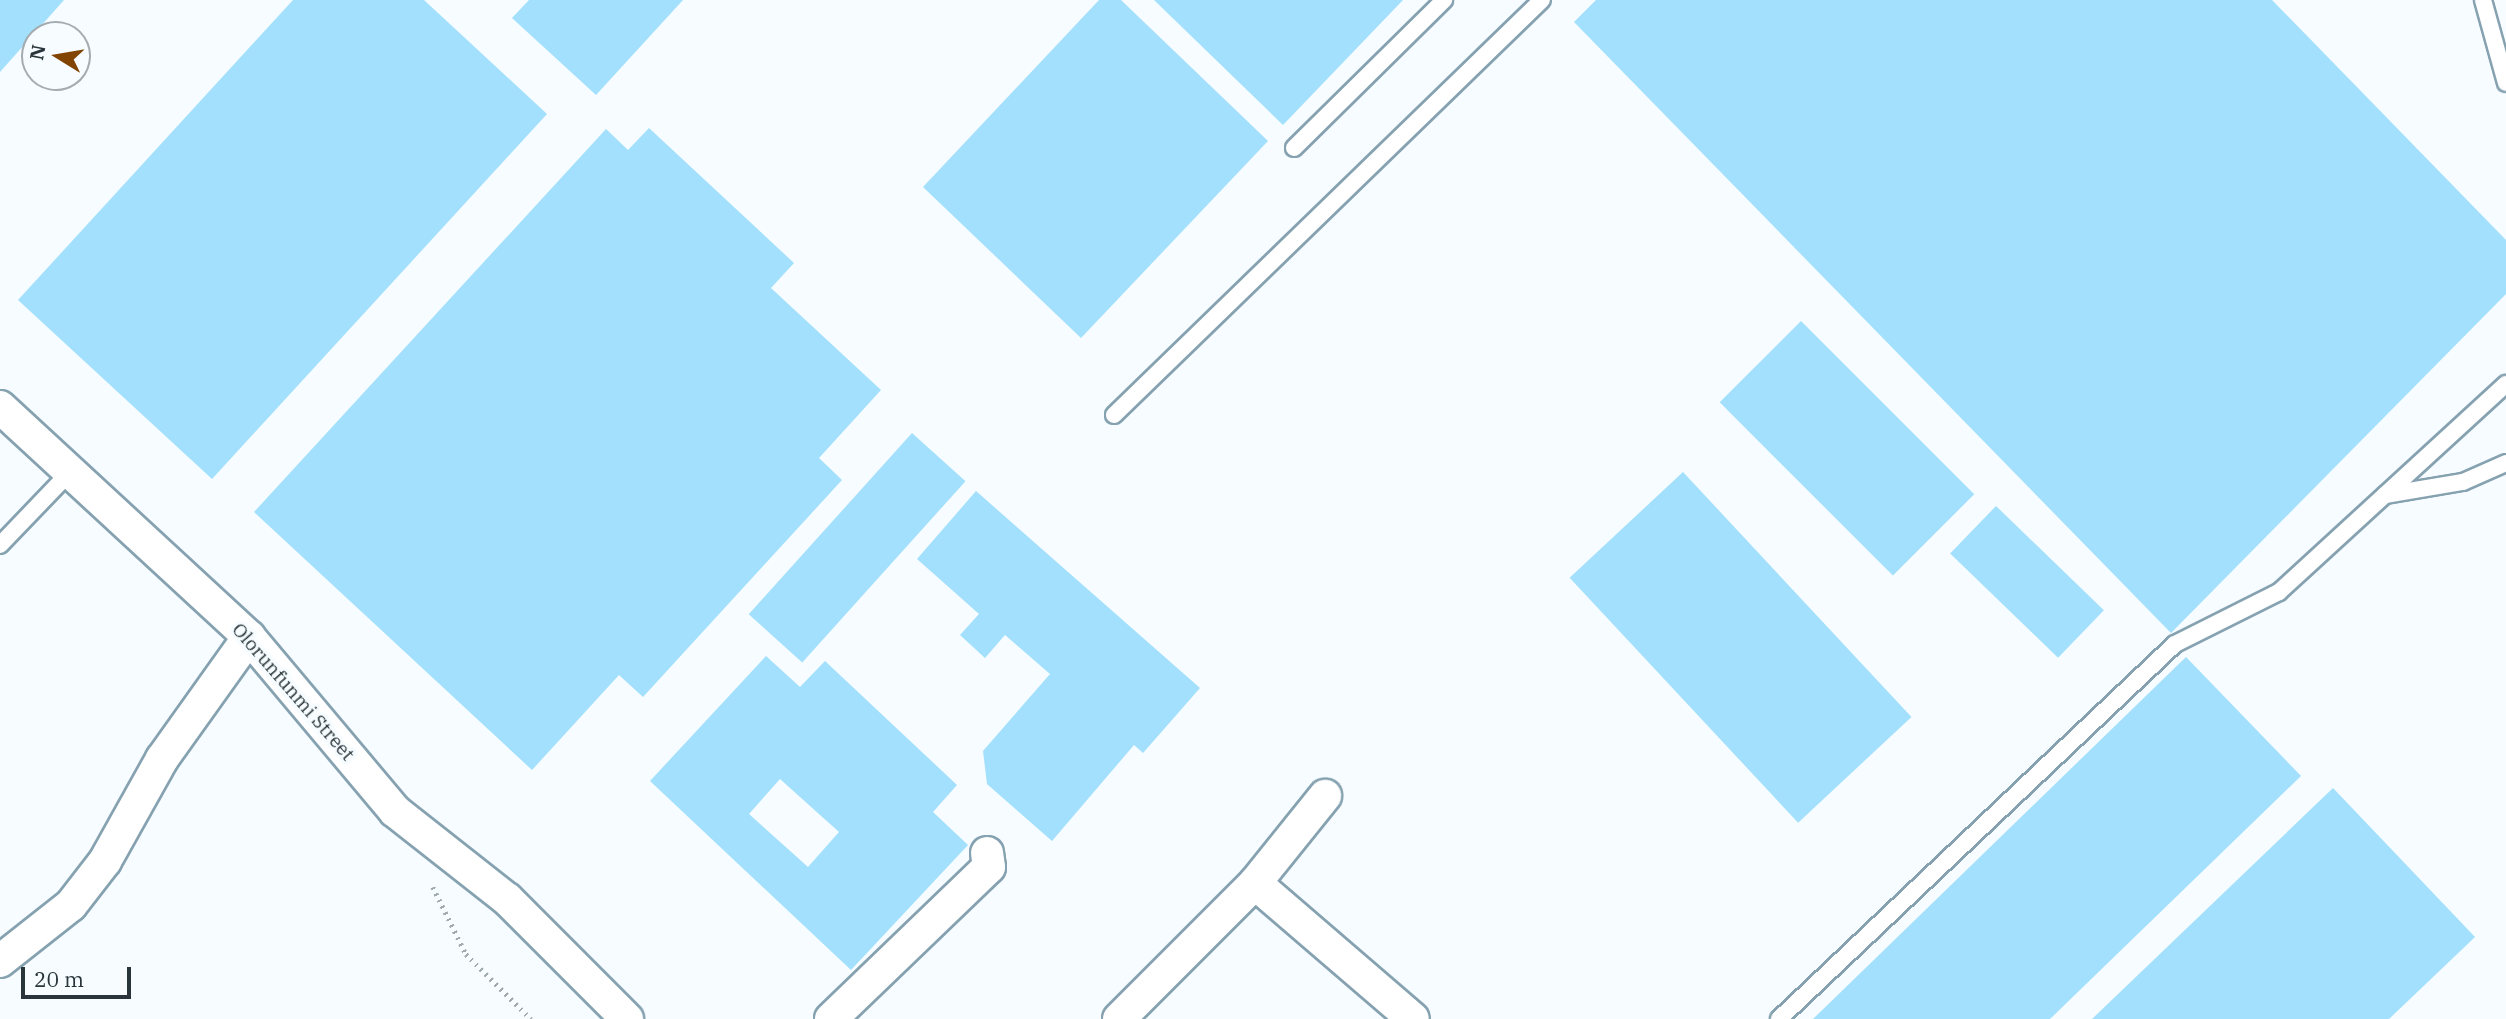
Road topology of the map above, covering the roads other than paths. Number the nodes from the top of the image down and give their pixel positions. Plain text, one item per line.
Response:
1 (1444, 0) edge
2 (1542, 0) edge
3 (2483, 0) edge
4 (2506, 83) edge
5 (1294, 148) dead end
6 (2506, 384) edge
7 (0, 407) edge
8 (1114, 415) dead end
9 (2506, 463) edge
10 (70, 471) junction
11 (2385, 495) junction
12 (0, 545) edge
13 (249, 637) junction
14 (1325, 796) dead end
15 (987, 853) dead end
16 (1255, 883) junction
17 (0, 961) edge
18 (627, 1019) edge
19 (831, 1019) edge
20 (1119, 1019) edge
21 (1413, 1019) edge
22 (1779, 1019) edge

1 - 5 lane
2 - 8 lane
3 - 4 lane
6 - 11 lane
7 - 10 street, Olorunfunmi Street
9 - 11 lane
10 - 12 lane
10 - 13 street, Olorunfunmi Street
11 - 22 lane
13 - 17 street
13 - 18 street, Olorunfunmi Street
14 - 16 street
15 - 19 street
16 - 20 street
16 - 21 street

